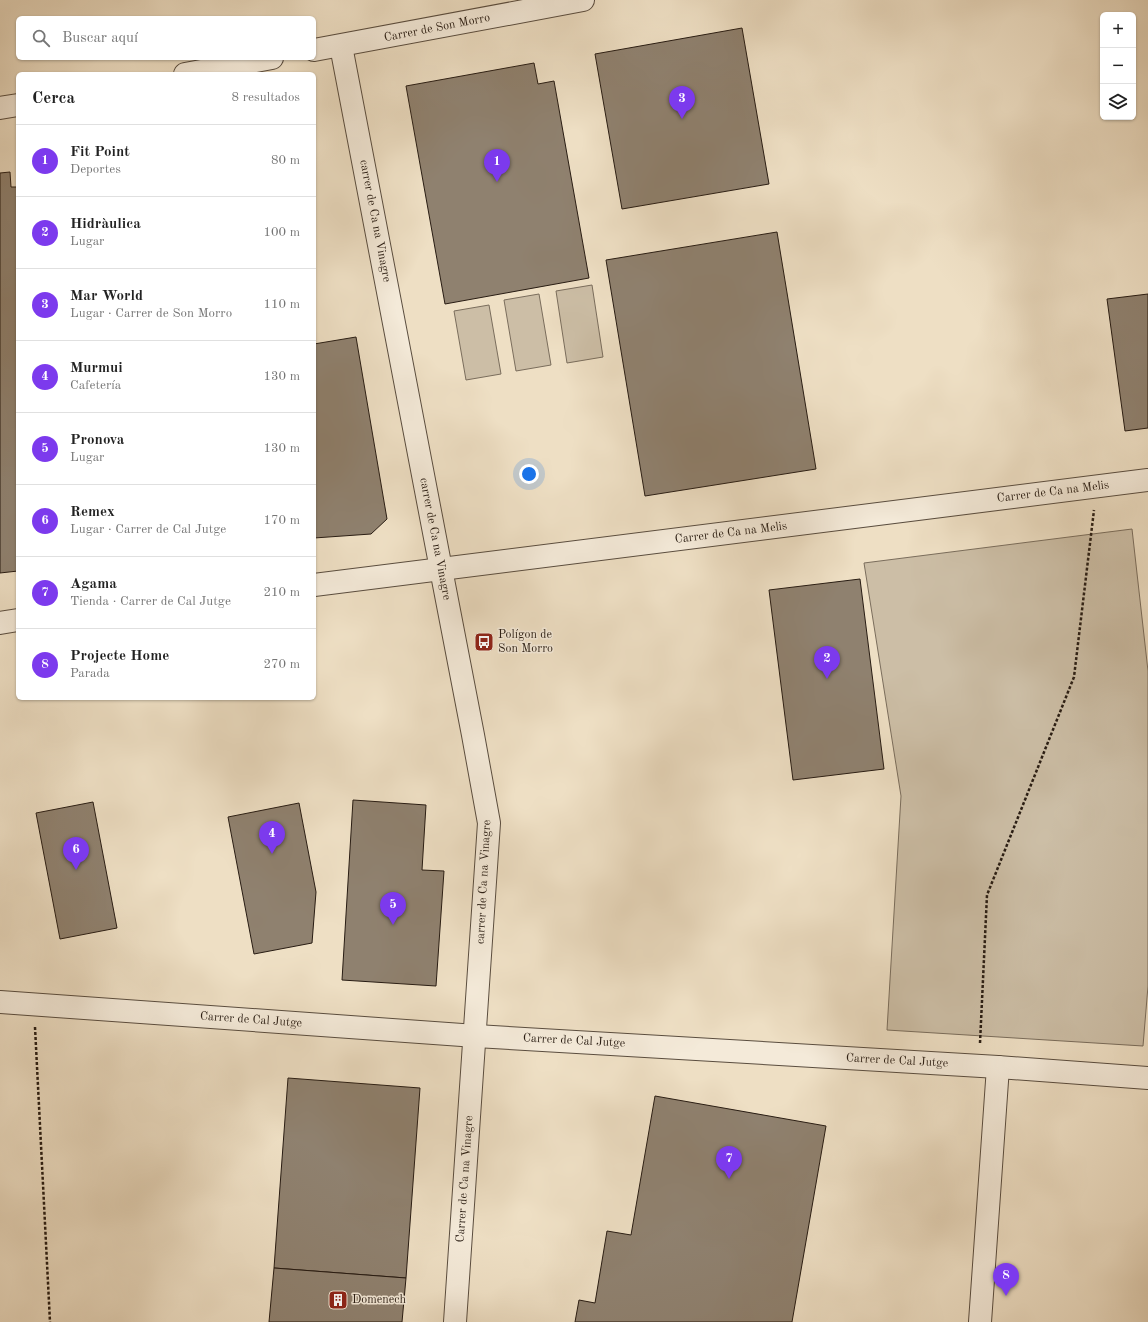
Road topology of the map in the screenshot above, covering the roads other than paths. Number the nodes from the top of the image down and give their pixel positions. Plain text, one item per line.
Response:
1 (583, 0) edge
2 (341, 46) junction
3 (316, 50) edge
4 (261, 60) edge
5 (196, 72) edge
6 (16, 105) edge
7 (0, 108) edge
8 (1148, 480) edge
9 (441, 569) junction
10 (316, 585) edge
11 (16, 620) edge
12 (0, 623) edge
13 (0, 1002) edge
14 (476, 1036) junction
15 (989, 1066) junction
16 (1148, 1078) edge
17 (455, 1322) edge
18 (980, 1322) edge

1 - 2 street, Carrer de Son Morro
2 - 3 street, Carrer de Son Morro
2 - 9 street, carrer de Ca na Vinagre
4 - 5 street
6 - 7 street
8 - 9 street, Carrer de Ca na Melis
9 - 10 street, Carrer de Ca na Melis
9 - 14 street, carrer de Ca na Vinagre
11 - 12 street
13 - 14 street, Carrer de Cal Jutge
14 - 15 street, Carrer de Cal Jutge
14 - 17 street, Carrer de Ca na Vinagre
15 - 16 street, Carrer de Cal Jutge
15 - 18 street

